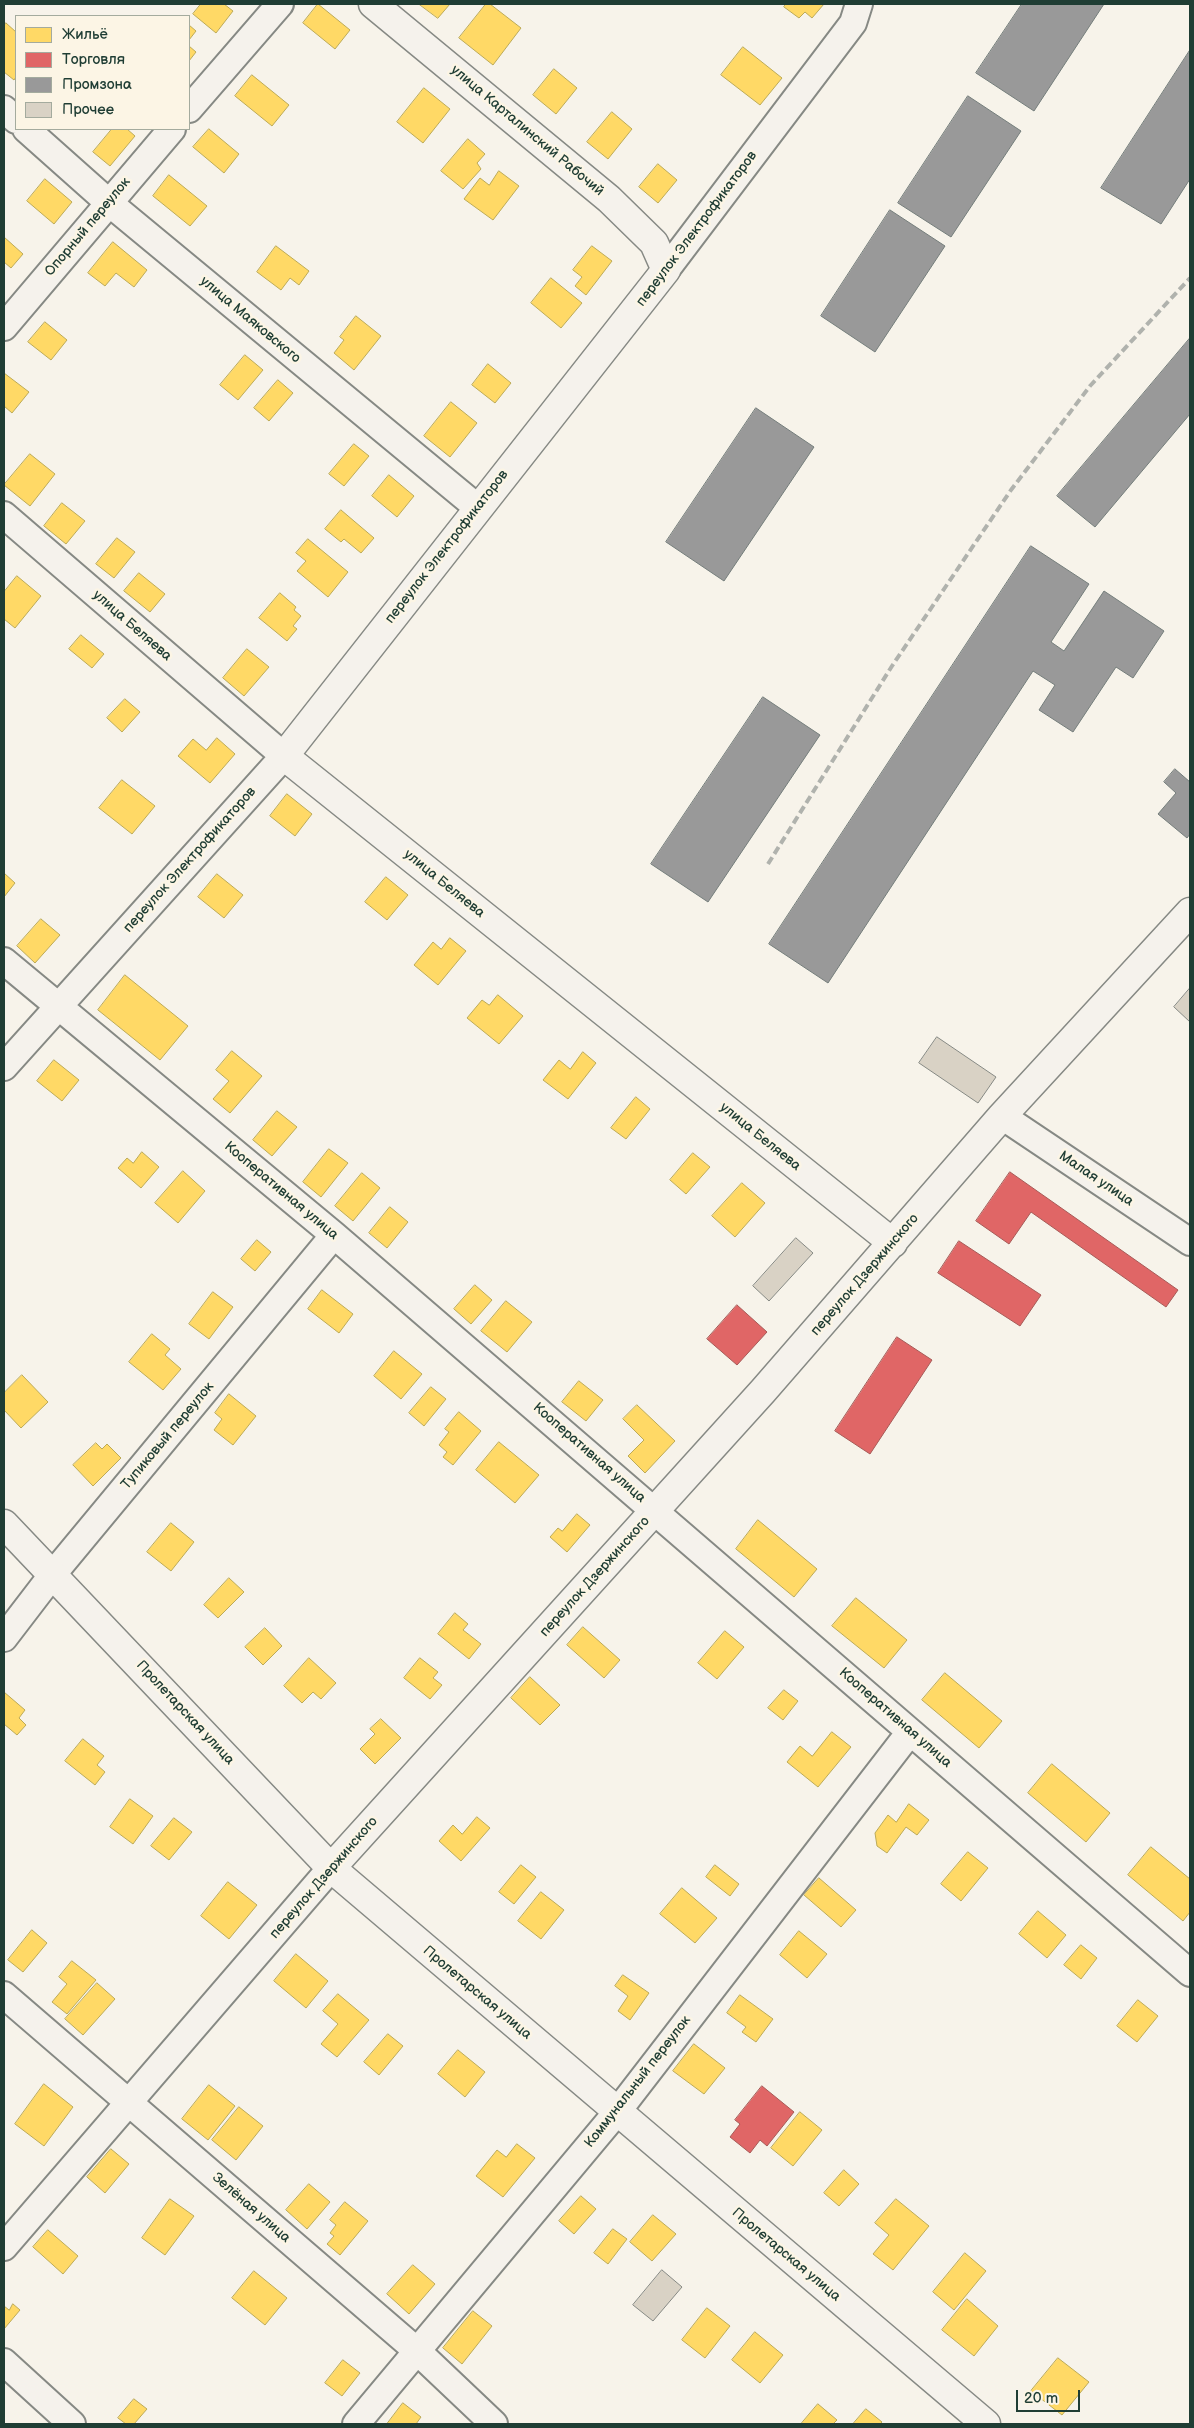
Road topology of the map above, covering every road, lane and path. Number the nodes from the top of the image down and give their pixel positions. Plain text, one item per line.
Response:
1 (280, 4) edge
2 (374, 4) edge
3 (860, 4) edge
4 (190, 108) edge
5 (4, 109) edge
6 (15, 119) edge
7 (27, 130) edge
8 (171, 130) edge
9 (108, 202) junction
10 (666, 270) junction
11 (4, 327) edge
12 (478, 508) junction
13 (4, 515) edge
14 (284, 756) junction
15 (1190, 912) edge
16 (4, 961) edge
17 (60, 1006) junction
18 (4, 1066) edge
19 (1002, 1116) junction
20 (334, 1235) junction
21 (1190, 1242) edge
22 (893, 1243) junction
23 (656, 1511) junction
24 (4, 1524) edge
25 (53, 1574) junction
26 (4, 1638) edge
27 (910, 1732) junction
28 (331, 1868) junction
29 (1190, 1973) edge
30 (4, 1995) edge
31 (128, 2102) junction
32 (617, 2112) junction
33 (4, 2246) edge
34 (416, 2350) junction
35 (4, 2362) edge
36 (72, 2424) edge
37 (356, 2424) edge
38 (494, 2424) edge
39 (986, 2424) edge

1 - 4 street
2 - 10 street, улица Карталинский Рабочий
3 - 10 street, переулок Электрофикаторов
5 - 6 street
7 - 9 street, улица Маяковского
8 - 9 street, Опорный переулок
9 - 11 street, Опорный переулок
9 - 12 street, улица Маяковского
10 - 12 street, переулок Электрофикаторов
12 - 14 street, переулок Электрофикаторов
13 - 14 street, улица Беляева
14 - 17 street, переулок Электрофикаторов
14 - 22 street, улица Беляева
15 - 19 street, переулок Дзержинского
16 - 17 street, Кооперативная улица
17 - 18 street, переулок Электрофикаторов
17 - 20 street, Кооперативная улица
19 - 21 street, Малая улица
19 - 22 street, переулок Дзержинского
20 - 23 street, Кооперативная улица
20 - 25 street, Тупиковый переулок
22 - 23 street, переулок Дзержинского
23 - 27 street, Кооперативная улица
23 - 28 street, переулок Дзержинского
24 - 25 street, Пролетарская улица
25 - 26 street, Тупиковый переулок
25 - 28 street, Пролетарская улица
27 - 29 street, Кооперативная улица
27 - 32 street, Коммунальный переулок
28 - 31 street, переулок Дзержинского
28 - 32 street, Пролетарская улица
30 - 31 street, Зелёная улица
31 - 33 street, переулок Дзержинского
31 - 34 street, Зелёная улица
32 - 34 street, Коммунальный переулок
32 - 39 street, Пролетарская улица
34 - 37 street, Коммунальный переулок
34 - 38 street, Зелёная улица
35 - 36 street

